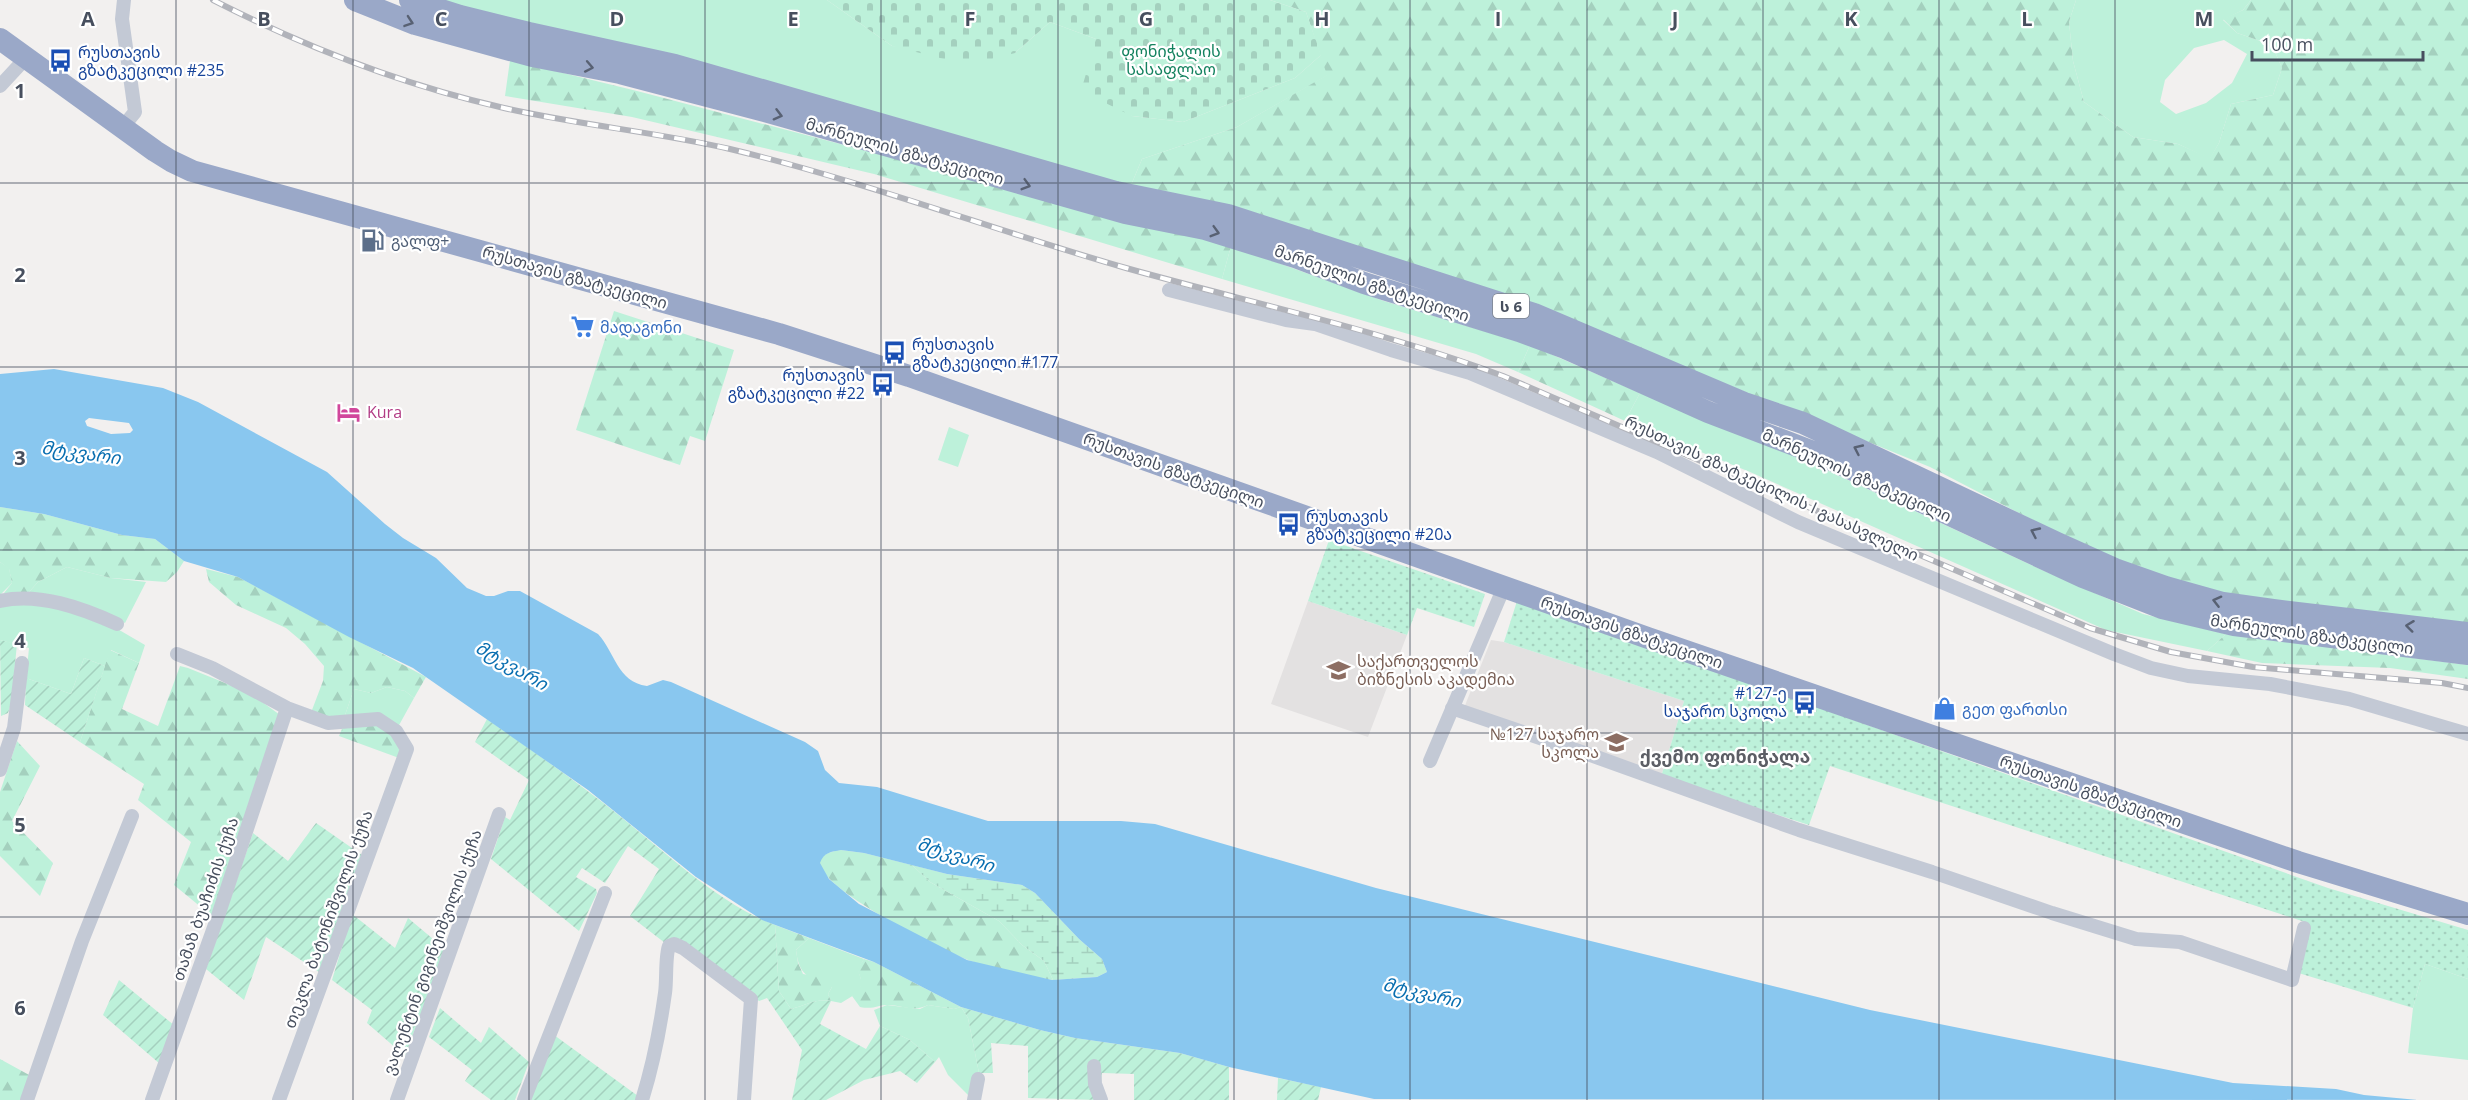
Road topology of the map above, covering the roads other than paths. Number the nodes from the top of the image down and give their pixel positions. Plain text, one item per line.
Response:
1 (124, 0) edge
2 (355, 0) edge
3 (410, 0) edge
4 (0, 39) edge
5 (25, 59) junction
6 (675, 65) junction
7 (646, 69) junction
8 (0, 86) edge
9 (671, 87) junction
10 (122, 128) junction
11 (1169, 290) dead end
12 (1504, 587) junction
13 (0, 601) edge
14 (117, 624) dead end
15 (2468, 633) edge
16 (177, 654) dead end
17 (2468, 654) edge
18 (22, 663) dead end
19 (287, 708) junction
20 (1452, 708) junction
21 (2468, 734) edge
22 (1430, 761) dead end
23 (0, 770) edge
24 (499, 814) dead end
25 (132, 816) dead end
26 (605, 893) dead end
27 (2468, 914) edge
28 (2304, 928) dead end
29 (1094, 1066) dead end
30 (978, 1079) dead end
31 (27, 1100) edge
32 (152, 1100) edge
33 (279, 1100) edge
34 (397, 1100) edge
35 (524, 1100) edge
36 (642, 1100) edge
37 (744, 1100) edge
38 (974, 1100) edge
39 (1101, 1100) edge

1 - 10 street
2 -> 7 highway, მარნეულის გზატკეცილი / ს 6
3 - 7 highway, მარნეულის გზატკეცილი / ს 6
4 - 5 highway, რუსთავის გზატკეცილი
5 - 8 street
5 - 10 highway, რუსთავის გზატკეცილი
6 - 7 highway, მარნეულის გზატკეცილი / ს 6
6 - 9 highway
15 -> 6 highway, მარნეულის გზატკეცილი / ს 6
7 - 9 highway, მარნეულის გზატკეცილი / ს 6
9 -> 17 highway, მარნეულის გზატკეცილი / ს 6
10 - 12 highway, რუსთავის გზატკეცილი
11 - 21 street, რუსთავის გზატკეცილის I გასასვლელი
12 - 20 street
12 - 27 highway, რუსთავის გზატკეცილი
13 - 14 street
16 - 19 street
18 - 23 street
19 - 32 street, თამაზ ბუაჩიძის ქუჩა
19 - 33 street, თეკლა ბატონიშვილის ქუჩა
20 - 22 street
20 - 28 street
24 - 34 street, ვალენტინ გიგინეიშვილის ქუჩა
25 - 31 street
26 - 35 street
29 - 39 street
30 - 38 street
36 - 37 street

